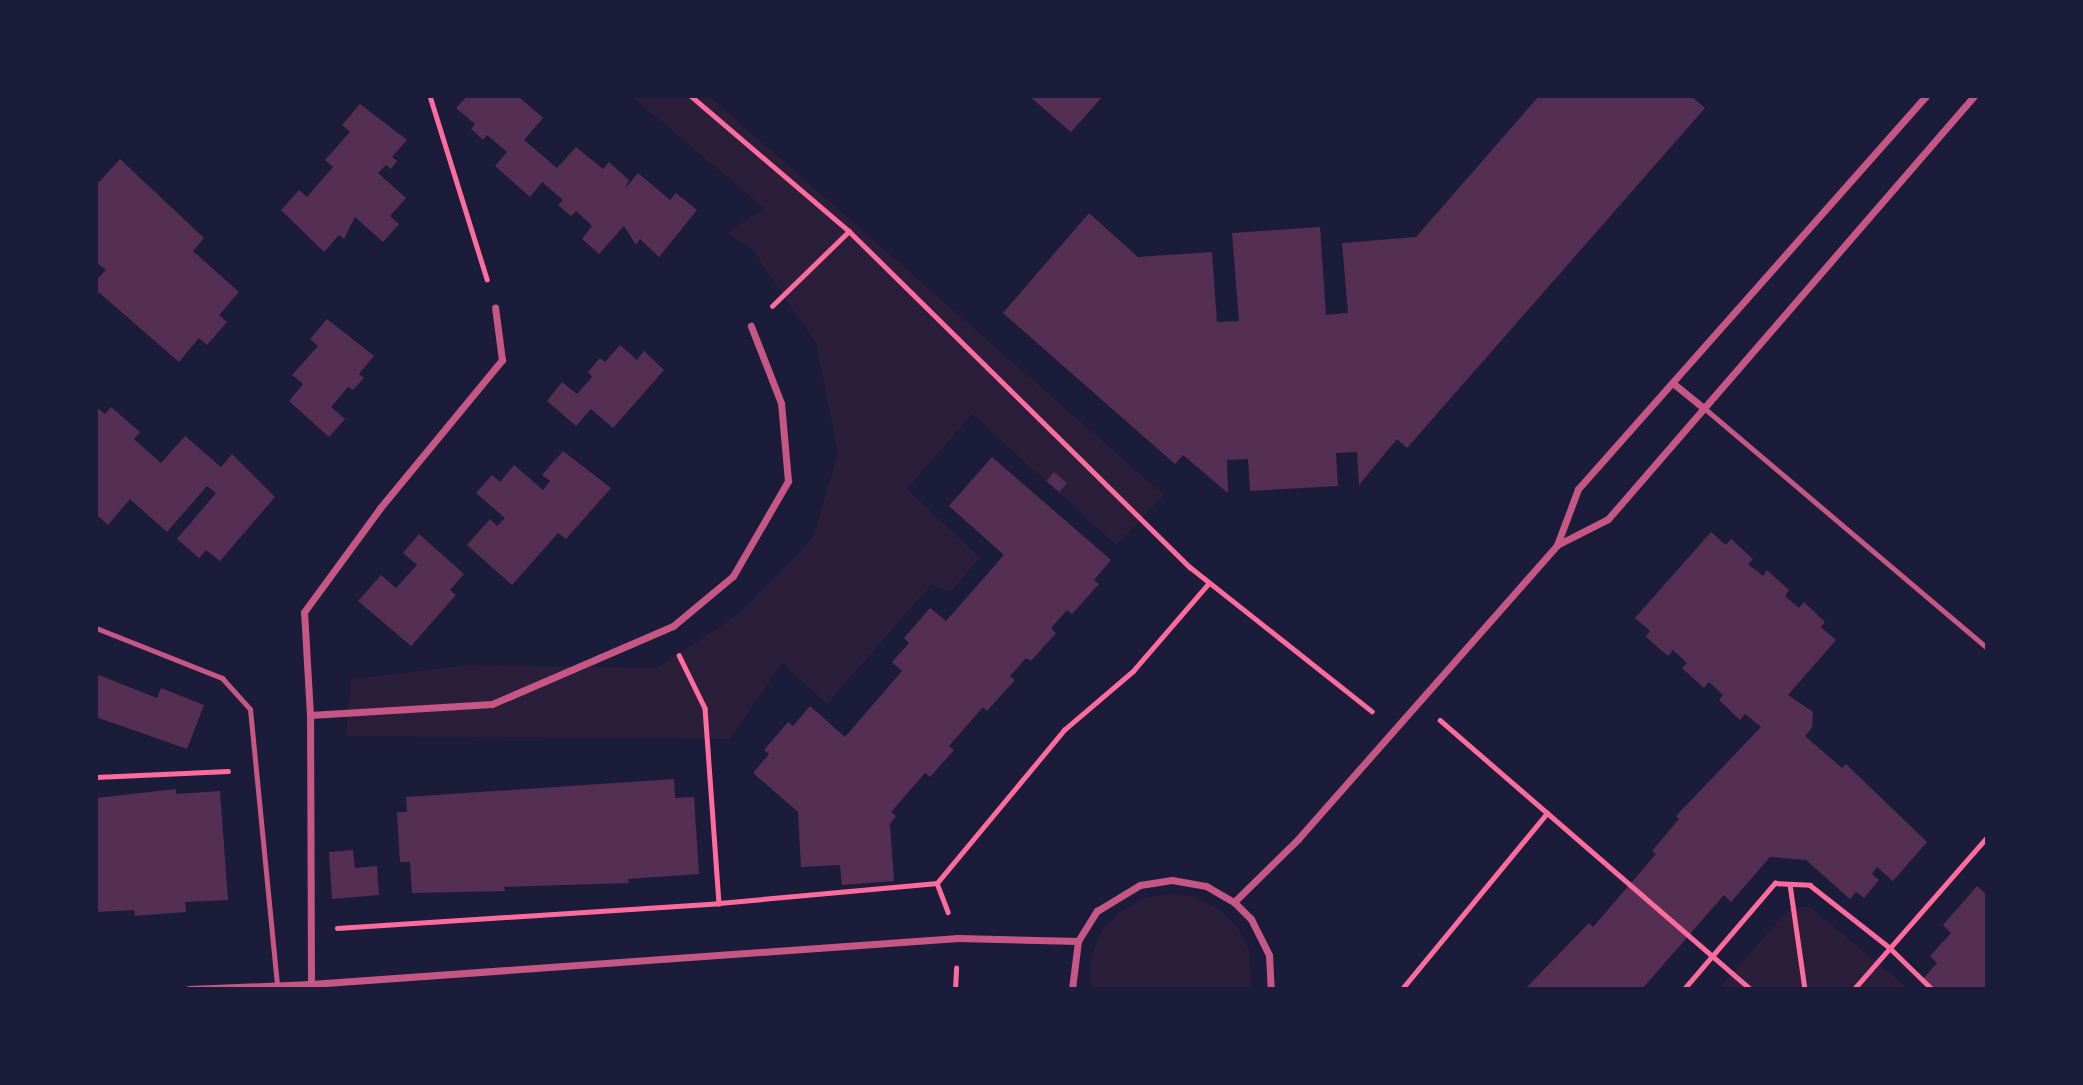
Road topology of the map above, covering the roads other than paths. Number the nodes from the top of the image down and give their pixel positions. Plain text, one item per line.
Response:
1 (1926, 96) edge
2 (1974, 96) edge
3 (495, 307) road end
4 (751, 326) road end
5 (1674, 384) junction
6 (1704, 408) junction
7 (1557, 545) junction
8 (96, 628) edge
9 (1987, 648) edge
10 (310, 715) junction
11 (1234, 902) junction
12 (1078, 941) junction
13 (311, 984) junction
14 (277, 986) edge
15 (189, 989) edge
16 (1072, 989) edge
17 (1271, 989) edge

1 - 5 street
2 - 6 street
3 - 10 street
4 - 10 street
5 - 6 street
5 - 7 street
6 - 7 street
6 - 9 lane
7 - 11 street
8 - 14 lane
10 - 13 street
11 - 12 street
11 - 17 street
12 - 13 street
12 - 16 street
13 - 14 street
14 - 15 street

